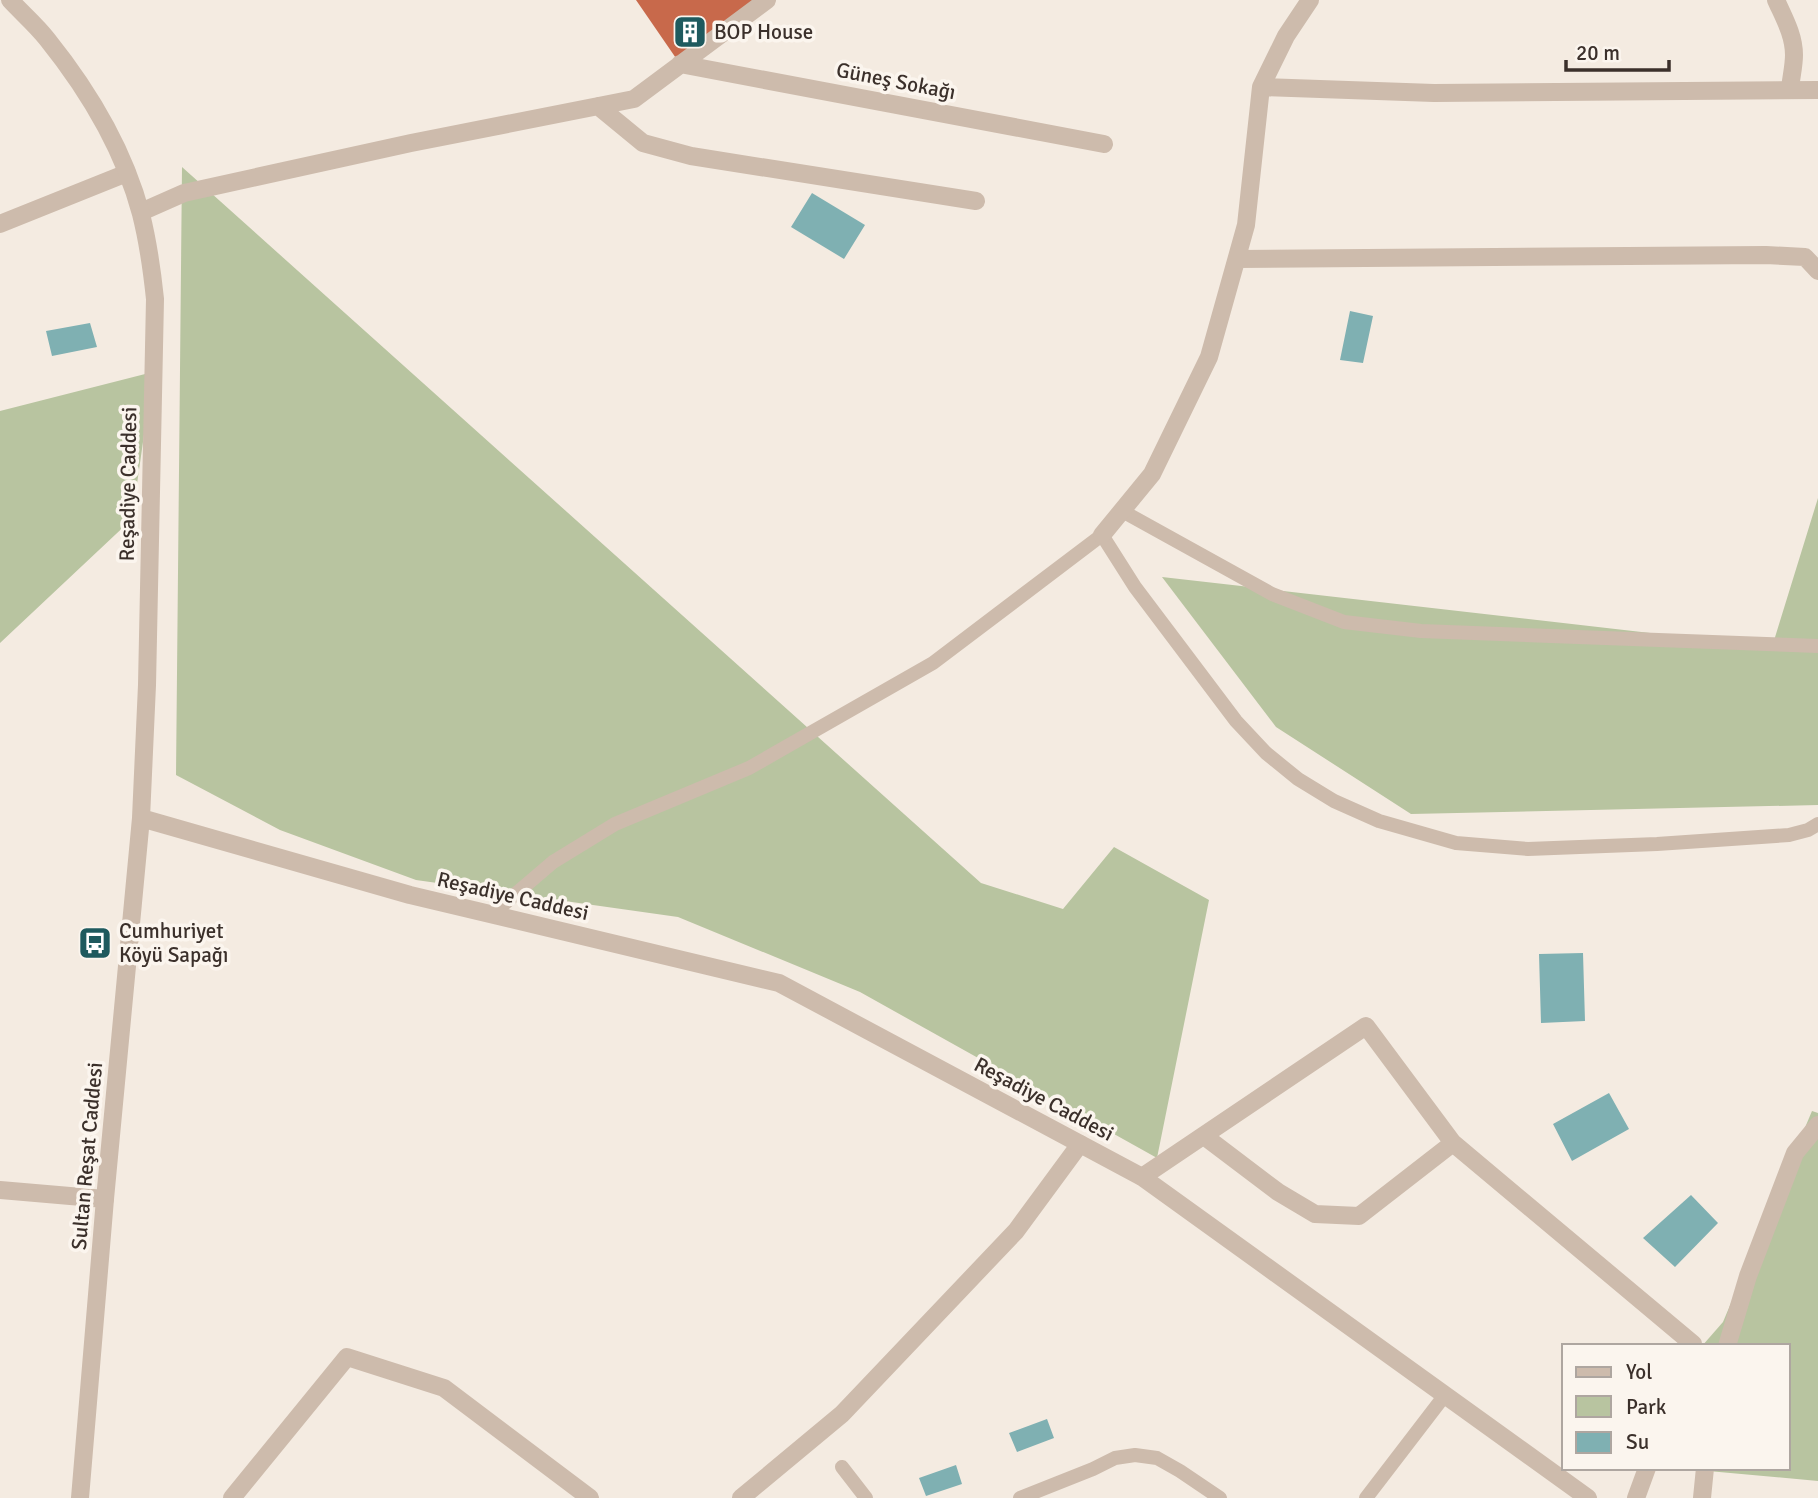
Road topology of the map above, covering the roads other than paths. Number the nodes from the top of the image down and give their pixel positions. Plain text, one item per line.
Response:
1 (10, 0) edge
2 (767, 0) edge
3 (1310, 0) edge
4 (1776, 0) edge
5 (680, 64) junction
6 (1261, 87) junction
7 (1790, 89) junction
8 (1818, 90) edge
9 (598, 106) junction
10 (1104, 144) dead end
11 (127, 173) junction
12 (976, 201) dead end
13 (141, 212) junction
14 (0, 224) edge
15 (1237, 259) junction
16 (1818, 271) edge
17 (1122, 511) junction
18 (1102, 535) junction
19 (1818, 646) edge
20 (141, 818) junction
21 (1818, 824) edge
22 (491, 915) junction
23 (1818, 1125) edge
24 (1204, 1136) junction
25 (1453, 1143) junction
26 (1080, 1144) junction
27 (1142, 1177) junction
28 (0, 1190) edge
29 (105, 1199) junction
30 (1693, 1344) edge
31 (1728, 1344) edge
32 (1445, 1395) junction
33 (842, 1467) dead end
34 (1646, 1470) edge
35 (1705, 1470) edge
36 (80, 1498) edge
37 (232, 1498) edge
38 (590, 1498) edge
39 (741, 1498) edge
40 (866, 1498) edge
41 (1020, 1498) edge
42 (1220, 1498) edge
43 (1366, 1498) edge
44 (1588, 1498) edge
45 (1636, 1498) edge
46 (1702, 1498) edge

1 - 11 street, Reşadiye Caddesi
2 - 5 street
3 - 6 street
4 - 7 street
5 - 9 street
5 - 10 street, Güneş Sokağı
6 - 7 street
6 - 15 street
7 - 8 street
9 - 12 street
9 - 13 street
11 - 13 street, Reşadiye Caddesi
11 - 14 street
13 - 20 street, Reşadiye Caddesi
15 - 16 street
15 - 17 street
17 - 18 street
17 - 19 lane
18 - 21 lane
18 - 22 lane
20 - 22 street, Reşadiye Caddesi
20 - 29 street, Sultan Reşat Caddesi
22 - 26 street, Reşadiye Caddesi
23 - 31 street
24 - 25 street
24 - 25 street
24 - 27 street
25 - 30 street
26 - 27 street, Reşadiye Caddesi
26 - 39 street
27 - 32 street, Reşadiye Caddesi
28 - 29 street
29 - 36 street, Sultan Reşat Caddesi
32 - 43 lane
32 - 44 street, Reşadiye Caddesi
33 - 40 lane
34 - 45 street
35 - 46 street
37 - 38 street
41 - 42 lane

